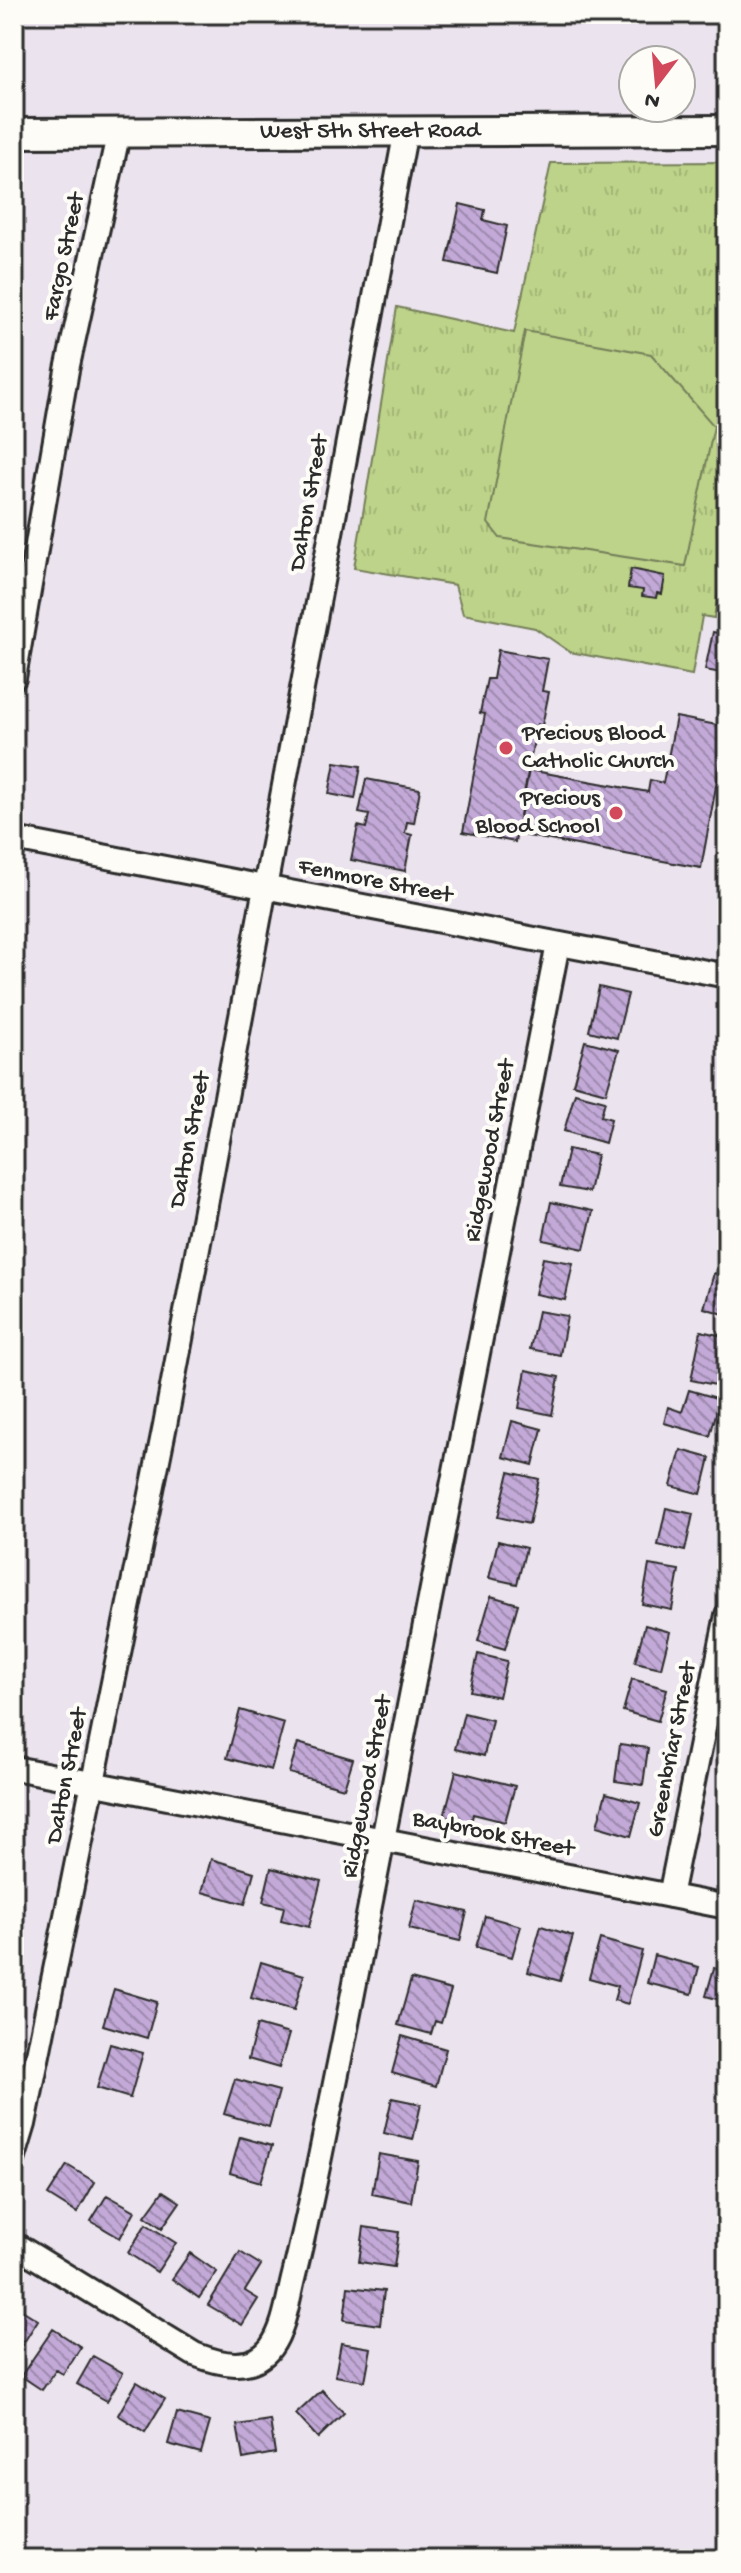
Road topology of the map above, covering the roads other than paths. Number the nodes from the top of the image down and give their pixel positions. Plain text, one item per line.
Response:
1 (406, 130) junction
2 (727, 130) edge
3 (119, 131) junction
4 (14, 133) edge
5 (14, 678) edge
6 (14, 839) edge
7 (265, 887) junction
8 (558, 944) junction
9 (727, 976) edge
10 (727, 1615) edge
11 (14, 1768) edge
12 (94, 1781) junction
13 (384, 1840) junction
14 (670, 1896) junction
15 (727, 1907) edge
16 (14, 2157) edge
17 (14, 2244) edge

1 - 2 street, West 5th Street Road
1 - 3 street, West 5th Street Road
1 - 7 street, Dalton Street
3 - 4 street, West 5th Street Road
3 - 5 street, Fargo Street
6 - 7 street, Fenmore Street
7 - 8 street, Fenmore Street
7 - 12 street, Dalton Street
8 - 9 street, Fenmore Street
8 - 13 street, Ridgewood Street
10 - 14 street, Greenbriar Street
11 - 12 street, Baybrook Street
12 - 13 street, Baybrook Street
12 - 16 street, Dalton Street
13 - 14 street, Baybrook Street
13 - 17 street, Ridgewood Street
14 - 15 street, Baybrook Street

